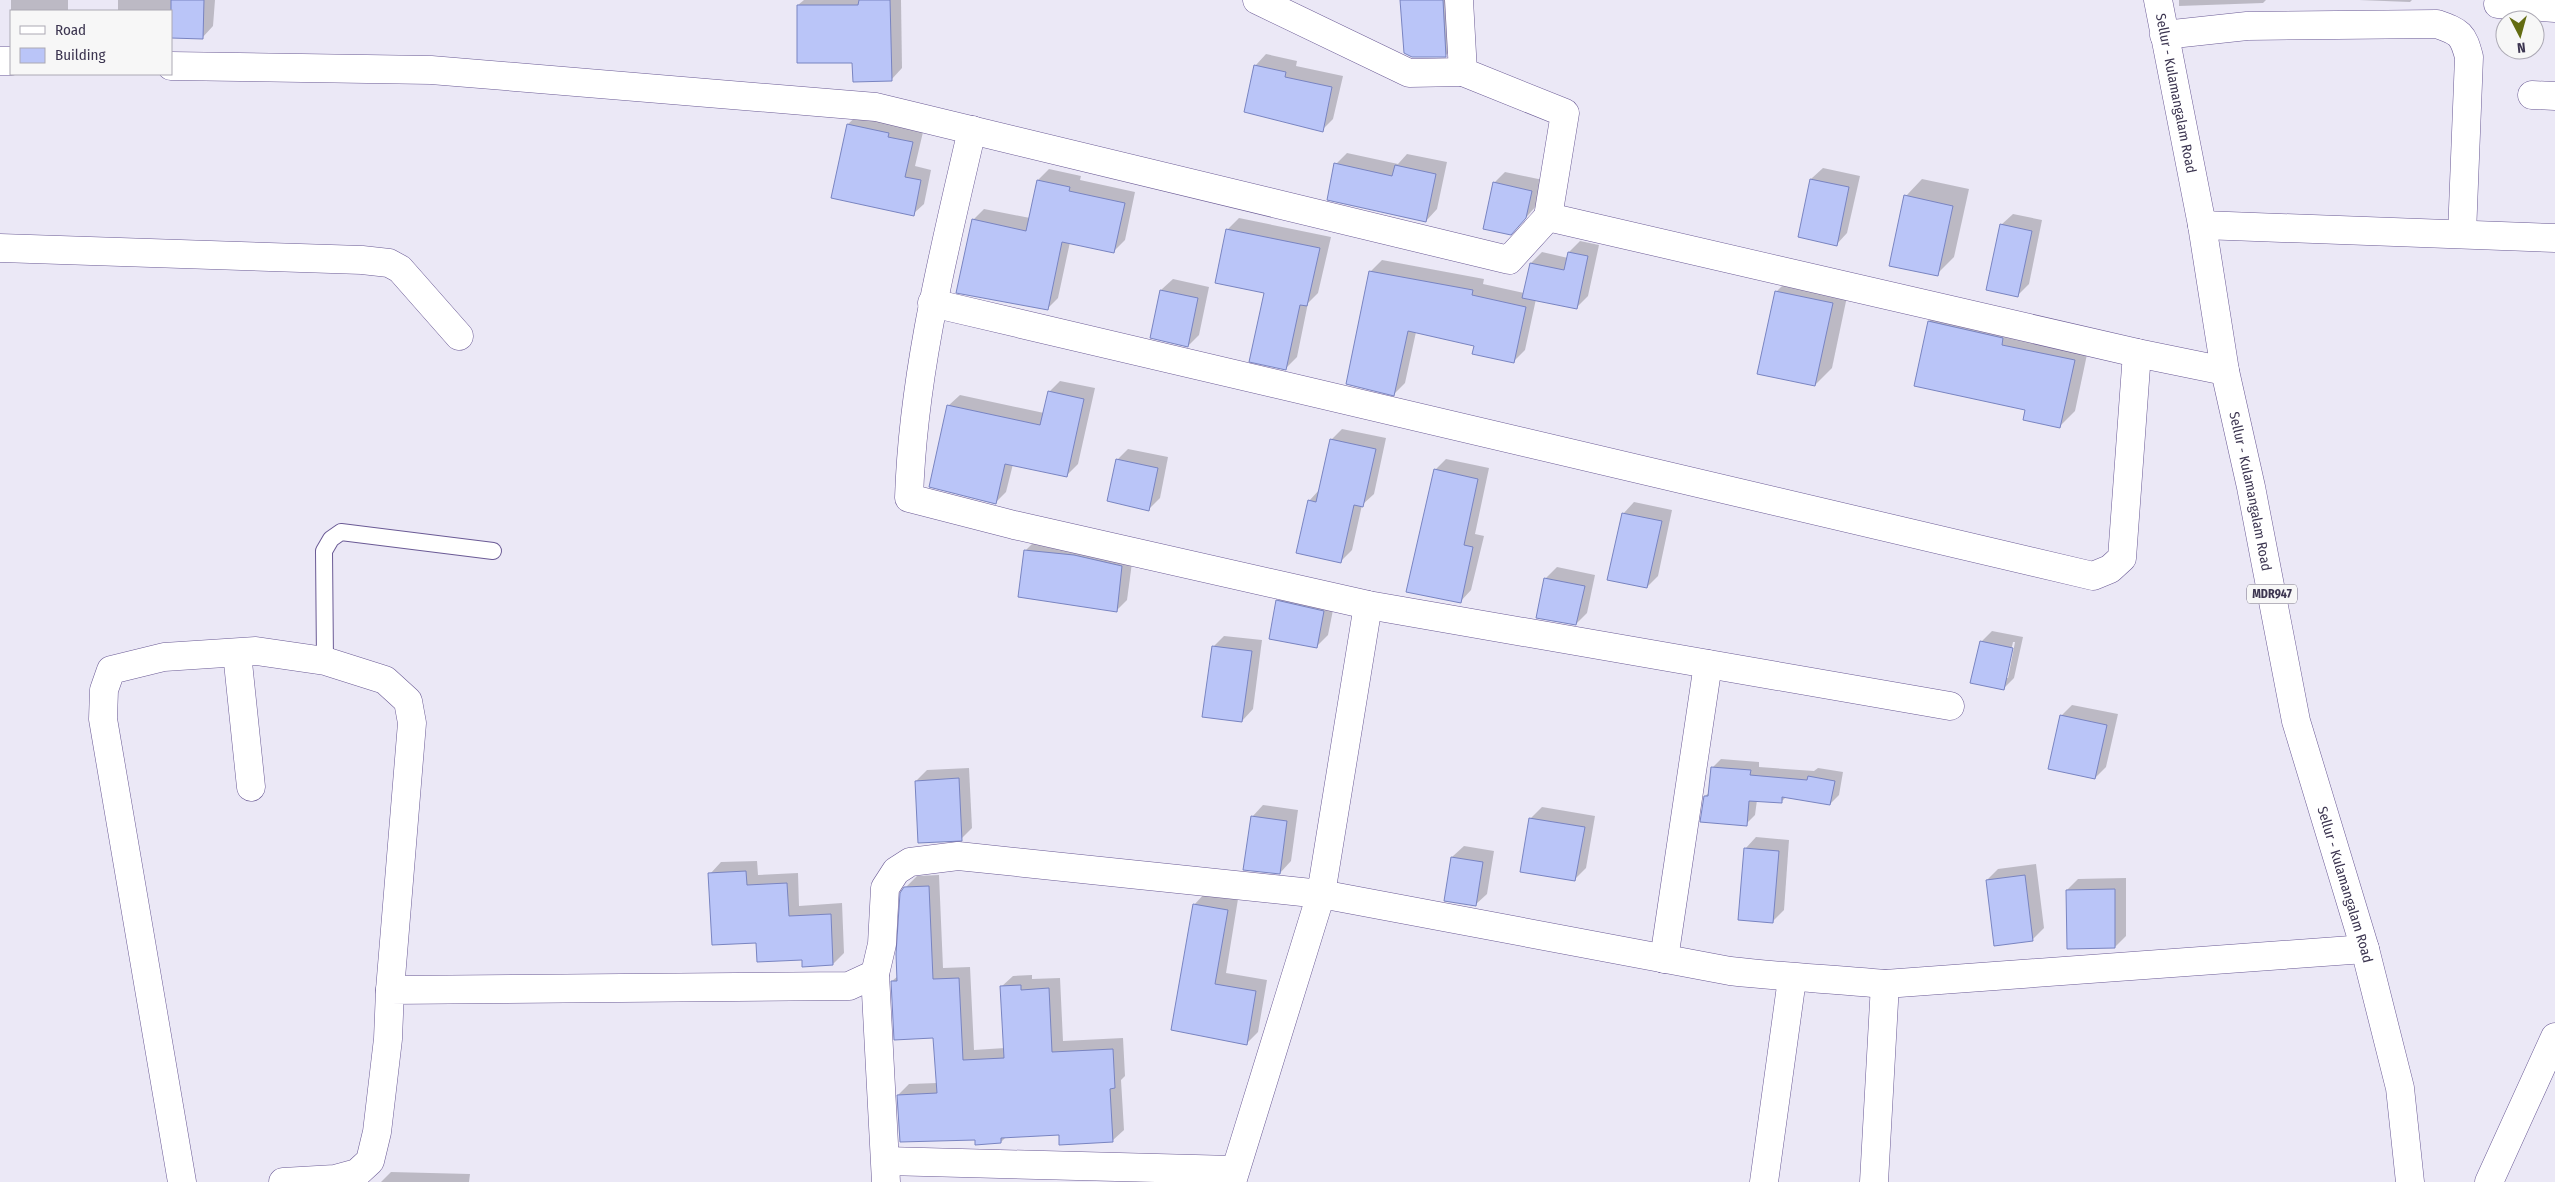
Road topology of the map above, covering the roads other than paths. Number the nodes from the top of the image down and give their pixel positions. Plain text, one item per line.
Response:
1 (1258, 0) edge
2 (1459, 0) edge
3 (2158, 0) edge
4 (2498, 4) dead end
5 (2555, 8) edge
6 (2164, 35) junction
7 (172, 66) edge
8 (1463, 72) junction
9 (972, 130) junction
10 (1548, 217) junction
11 (2202, 225) junction
12 (2462, 234) junction
13 (2555, 238) edge
14 (0, 248) edge
15 (932, 304) junction
16 (459, 336) dead end
17 (2137, 353) junction
18 (2225, 371) junction
19 (493, 551) dead end
20 (1368, 605) junction
21 (237, 653) junction
22 (325, 661) junction
23 (1708, 664) junction
24 (1950, 706) dead end
25 (251, 787) dead end
26 (1321, 894) junction
27 (2365, 949) junction
28 (1664, 959) junction
29 (875, 974) junction
30 (1792, 979) junction
31 (1884, 984) junction
32 (390, 990) junction
33 (2555, 1037) edge
34 (886, 1172) edge
35 (1232, 1176) edge
36 (182, 1182) edge
37 (283, 1182) edge
38 (1764, 1182) edge
39 (1874, 1182) edge
40 (2410, 1182) edge
41 (2489, 1182) edge

1 - 8 street
2 - 8 street
3 - 6 street, Sellur - Kulamangalam Road / MDR947
4 - 5 street
6 - 11 street, Sellur - Kulamangalam Road / MDR947
6 - 12 street
7 - 9 street
8 - 10 street
9 - 10 street
9 - 15 street
10 - 17 street
11 - 12 street
11 - 18 street, Sellur - Kulamangalam Road / MDR947
12 - 13 street
14 - 16 street
15 - 17 street
15 - 20 street
17 - 18 street
18 - 27 street, Sellur - Kulamangalam Road / MDR947
19 - 22 lane
20 - 23 street
20 - 26 street
21 - 22 street
21 - 25 street
21 - 36 street
22 - 32 street
23 - 24 street
23 - 28 street
26 - 28 street
26 - 29 street
26 - 35 street
27 - 31 street
27 - 40 street, Sellur - Kulamangalam Road / MDR947
28 - 30 street
29 - 32 street
29 - 34 street
30 - 31 street
30 - 38 street
31 - 39 street
32 - 37 street
33 - 41 street
34 - 35 street

